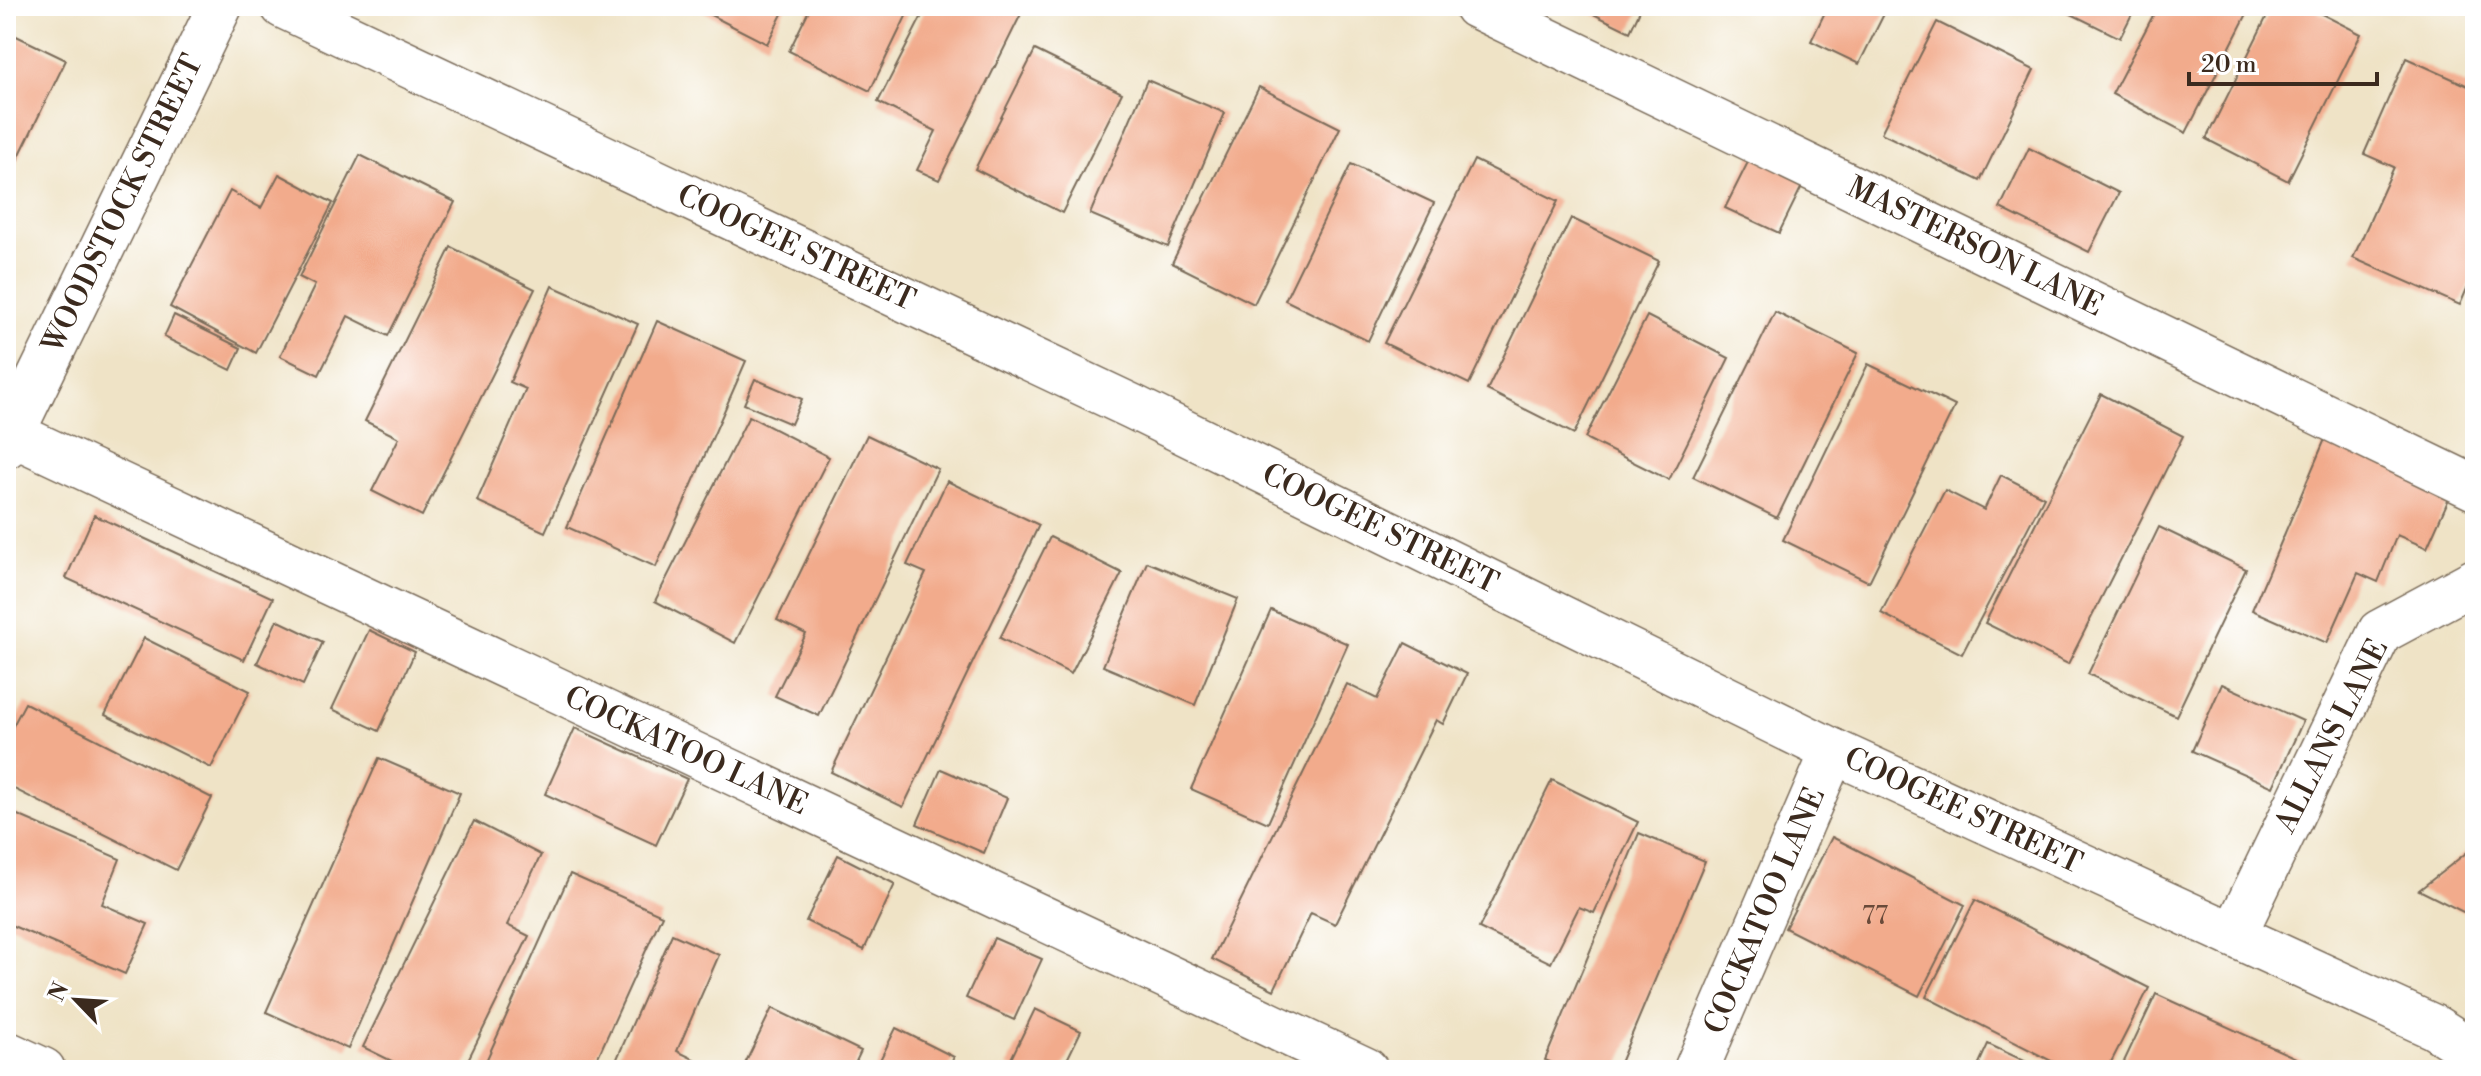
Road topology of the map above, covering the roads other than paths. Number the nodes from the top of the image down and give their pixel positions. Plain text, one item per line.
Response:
1 (220, 6) edge
2 (283, 6) edge
3 (1476, 6) edge
4 (8, 437) edge
5 (2475, 488) edge
6 (2475, 581) edge
7 (1833, 751) junction
8 (2234, 935) junction
9 (6, 1053) edge
10 (2475, 1053) edge
11 (43, 1070) edge
12 (1366, 1070) edge
13 (1696, 1070) edge

1 - 4 street, WOODSTOCK STREET
2 - 7 street, COOGEE STREET
3 - 5 street, MASTERSON LANE
4 - 12 street, COCKATOO LANE
6 - 8 street, ALLANS LANE
7 - 8 street, COOGEE STREET
7 - 13 street, COCKATOO LANE
8 - 10 street, COOGEE STREET
9 - 11 street

